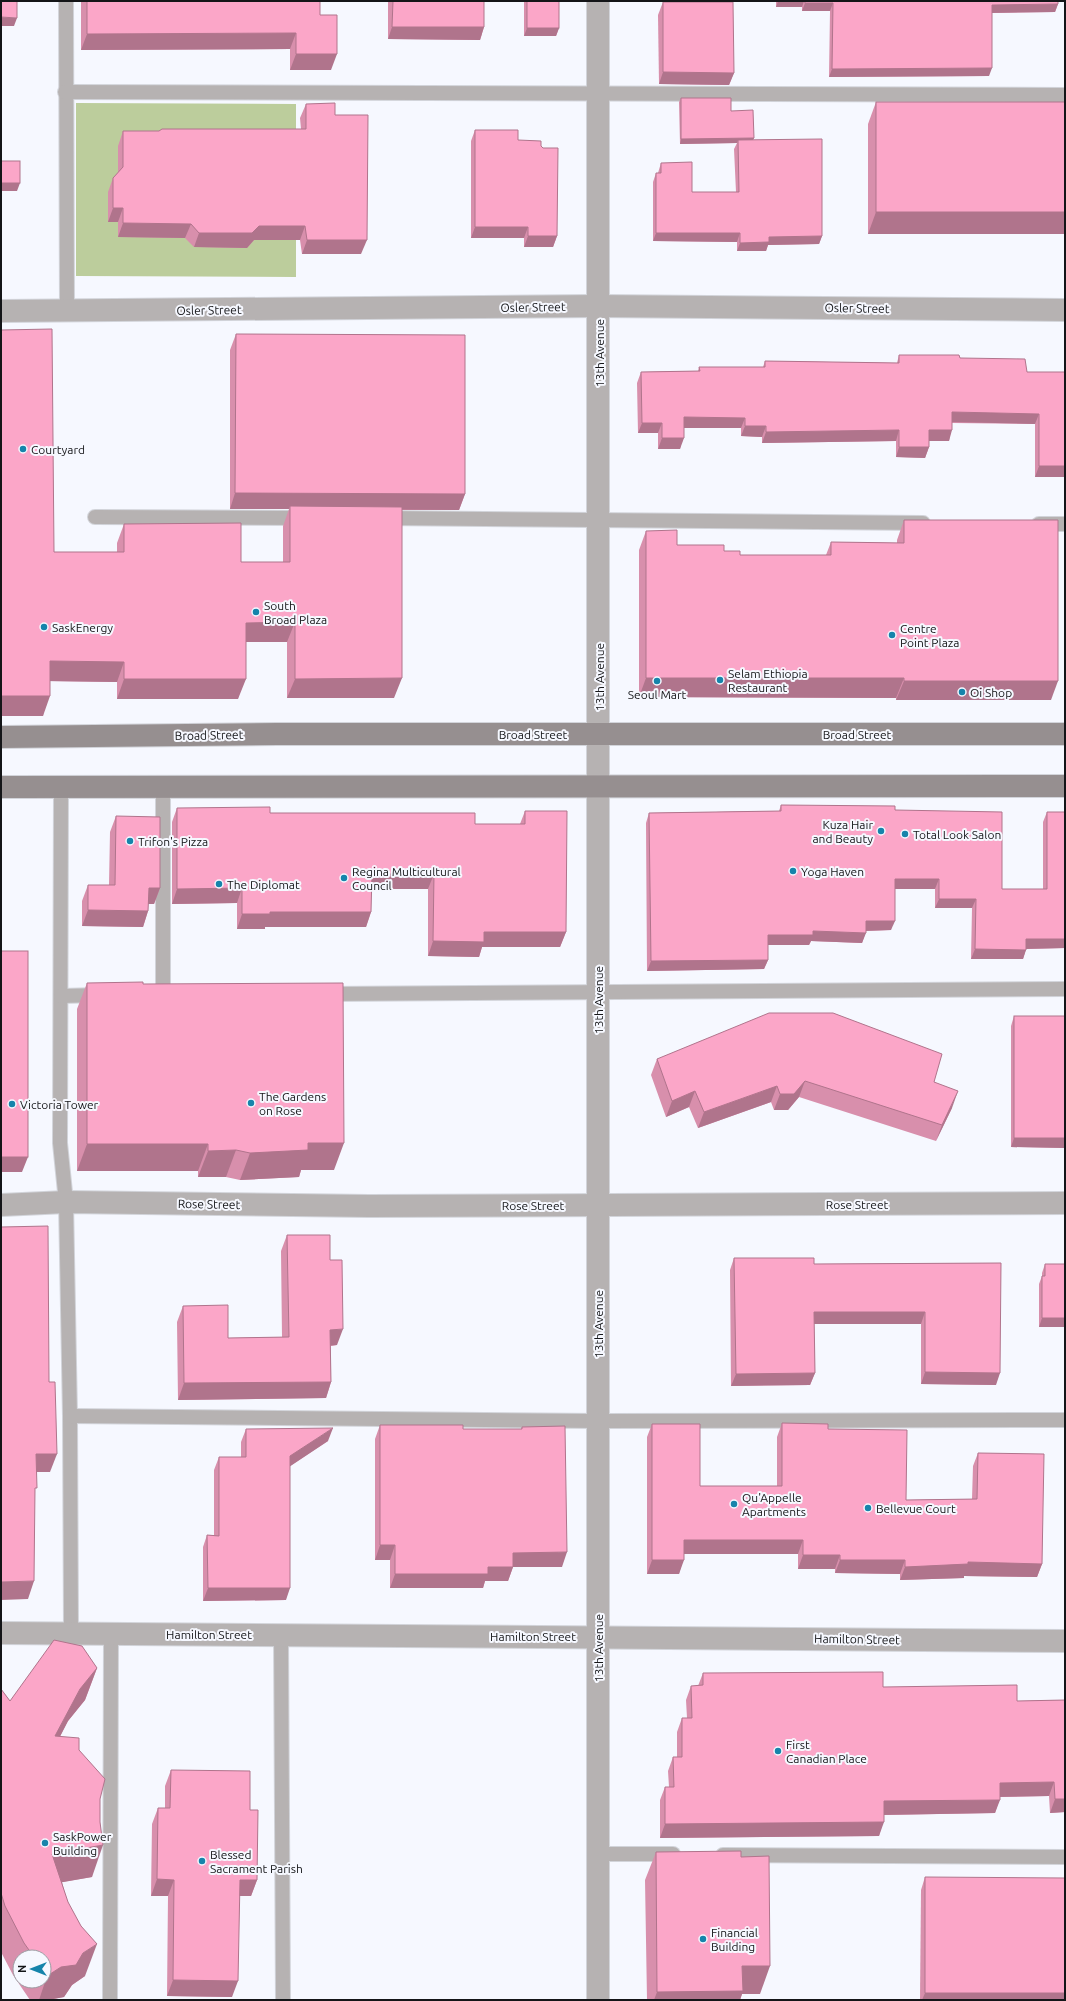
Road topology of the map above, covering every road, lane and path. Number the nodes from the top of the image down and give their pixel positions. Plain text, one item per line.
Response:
1 (66, 1) edge
2 (598, 1) edge
3 (65, 92) junction
4 (598, 94) junction
5 (1065, 95) edge
6 (598, 306) junction
7 (1065, 310) edge
8 (1, 311) edge
9 (67, 311) junction
10 (95, 517) dead end
11 (315, 518) edge
12 (370, 518) edge
13 (599, 519) junction
14 (939, 523) edge
15 (1026, 524) edge
16 (1065, 524) edge
17 (599, 734) junction
18 (1065, 734) edge
19 (1, 737) edge
20 (599, 786) junction
21 (1065, 786) edge
22 (1, 787) edge
23 (61, 787) junction
24 (164, 787) junction
25 (1065, 990) edge
26 (598, 993) junction
27 (314, 994) edge
28 (116, 995) edge
29 (148, 995) edge
30 (164, 995) junction
31 (179, 995) edge
32 (61, 996) junction
33 (66, 1202) junction
34 (1065, 1203) edge
35 (598, 1204) junction
36 (1, 1205) edge
37 (70, 1416) junction
38 (1065, 1420) edge
39 (598, 1421) junction
40 (1, 1633) edge
41 (71, 1633) junction
42 (111, 1633) junction
43 (281, 1634) junction
44 (598, 1637) junction
45 (1065, 1642) edge
46 (598, 1854) junction
47 (684, 1855) edge
48 (708, 1855) edge
49 (1065, 1858) edge
50 (110, 2000) edge
51 (283, 2000) edge
52 (598, 2000) edge

1 - 3 lane
2 - 4 street, 13th Avenue
3 - 4 lane
3 - 9 lane
4 - 5 lane
4 - 6 street, 13th Avenue
6 - 7 street, Osler Street
6 - 9 street, Osler Street
6 - 13 street, 13th Avenue
8 - 9 street, Osler Street
10 - 11 lane
12 - 13 lane
13 - 14 lane
13 - 17 street, 13th Avenue
15 - 16 lane
17 - 18 main road, Broad Street
17 - 19 main road, Broad Street
17 - 20 street, 13th Avenue
20 - 21 main road
20 - 24 main road
20 - 26 street, 13th Avenue
22 - 23 main road
23 - 24 main road
23 - 32 lane
24 - 30 lane
25 - 26 lane
26 - 27 lane
26 - 35 street, 13th Avenue
28 - 32 lane
29 - 30 lane
30 - 31 lane
32 - 33 lane
33 - 35 street, Rose Street
33 - 36 street, Rose Street
33 - 37 lane
34 - 35 street, Rose Street
35 - 39 street, 13th Avenue
37 - 39 lane
37 - 41 lane
38 - 39 lane
39 - 44 street, 13th Avenue
40 - 41 street, Hamilton Street
41 - 42 street, Hamilton Street
42 - 43 street, Hamilton Street
42 - 50 lane
43 - 44 street, Hamilton Street
43 - 51 lane
44 - 45 street, Hamilton Street
44 - 46 street, 13th Avenue
46 - 47 lane
46 - 52 street, 13th Avenue
48 - 49 lane

